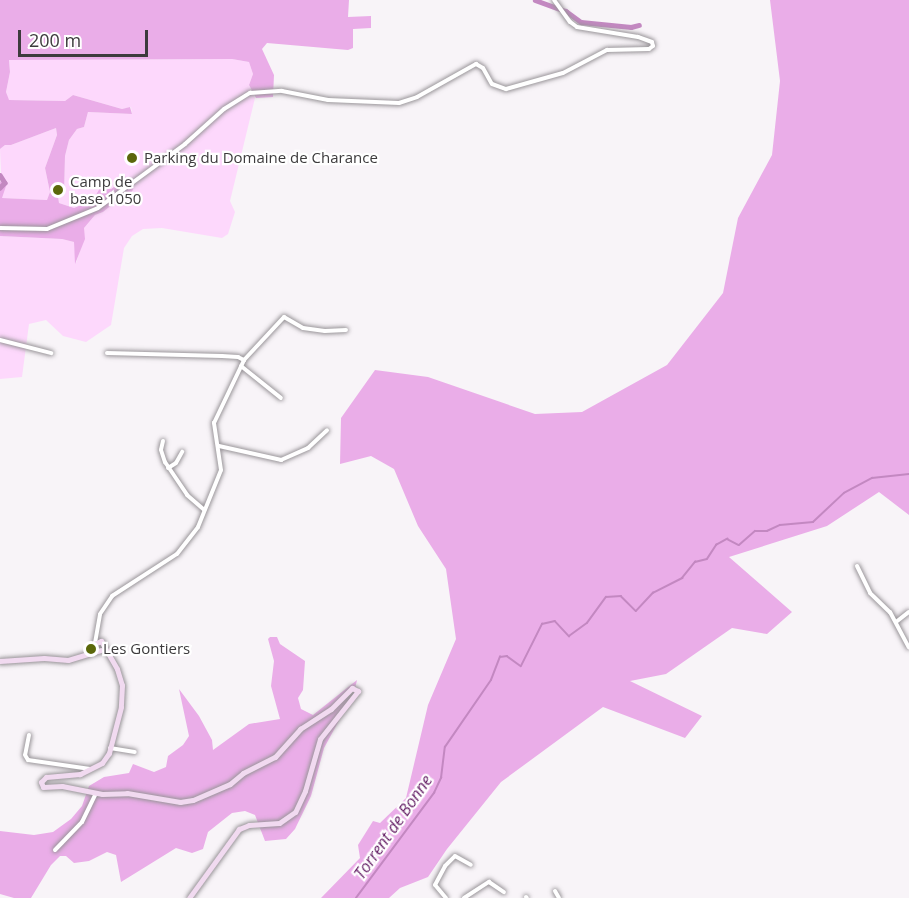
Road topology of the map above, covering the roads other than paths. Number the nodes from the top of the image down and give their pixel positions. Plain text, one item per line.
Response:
1 (554, 0) edge
2 (0, 228) edge
3 (346, 330) dead end
4 (0, 340) edge
5 (51, 353) dead end
6 (106, 353) dead end
7 (244, 360) junction
8 (242, 366) junction
9 (281, 398) dead end
10 (327, 430) dead end
11 (163, 441) dead end
12 (219, 446) junction
13 (182, 452) dead end
14 (168, 468) junction
15 (204, 510) junction
16 (857, 566) dead end
17 (909, 612) edge
18 (896, 622) junction
19 (98, 647) junction
20 (909, 647) edge
21 (0, 661) edge
22 (29, 735) dead end
23 (110, 748) junction
24 (135, 752) dead end
25 (90, 769) junction
26 (96, 793) junction
27 (55, 850) dead end
28 (471, 865) dead end
29 (555, 891) dead end
30 (504, 892) dead end
31 (189, 898) edge
32 (446, 898) edge
33 (464, 898) edge
34 (558, 898) edge

1 - 2 street
3 - 7 street
4 - 5 street
6 - 7 street
7 - 8 street
8 - 9 street
8 - 12 street
10 - 12 street
11 - 14 street
12 - 15 street
13 - 14 street
14 - 15 street
15 - 19 street
16 - 18 street
17 - 18 street
18 - 20 street
19 - 21 street
19 - 23 street
22 - 25 street
23 - 24 street
23 - 25 street
25 - 26 street
26 - 27 street
26 - 31 street
28 - 32 street
29 - 34 street
30 - 33 street

